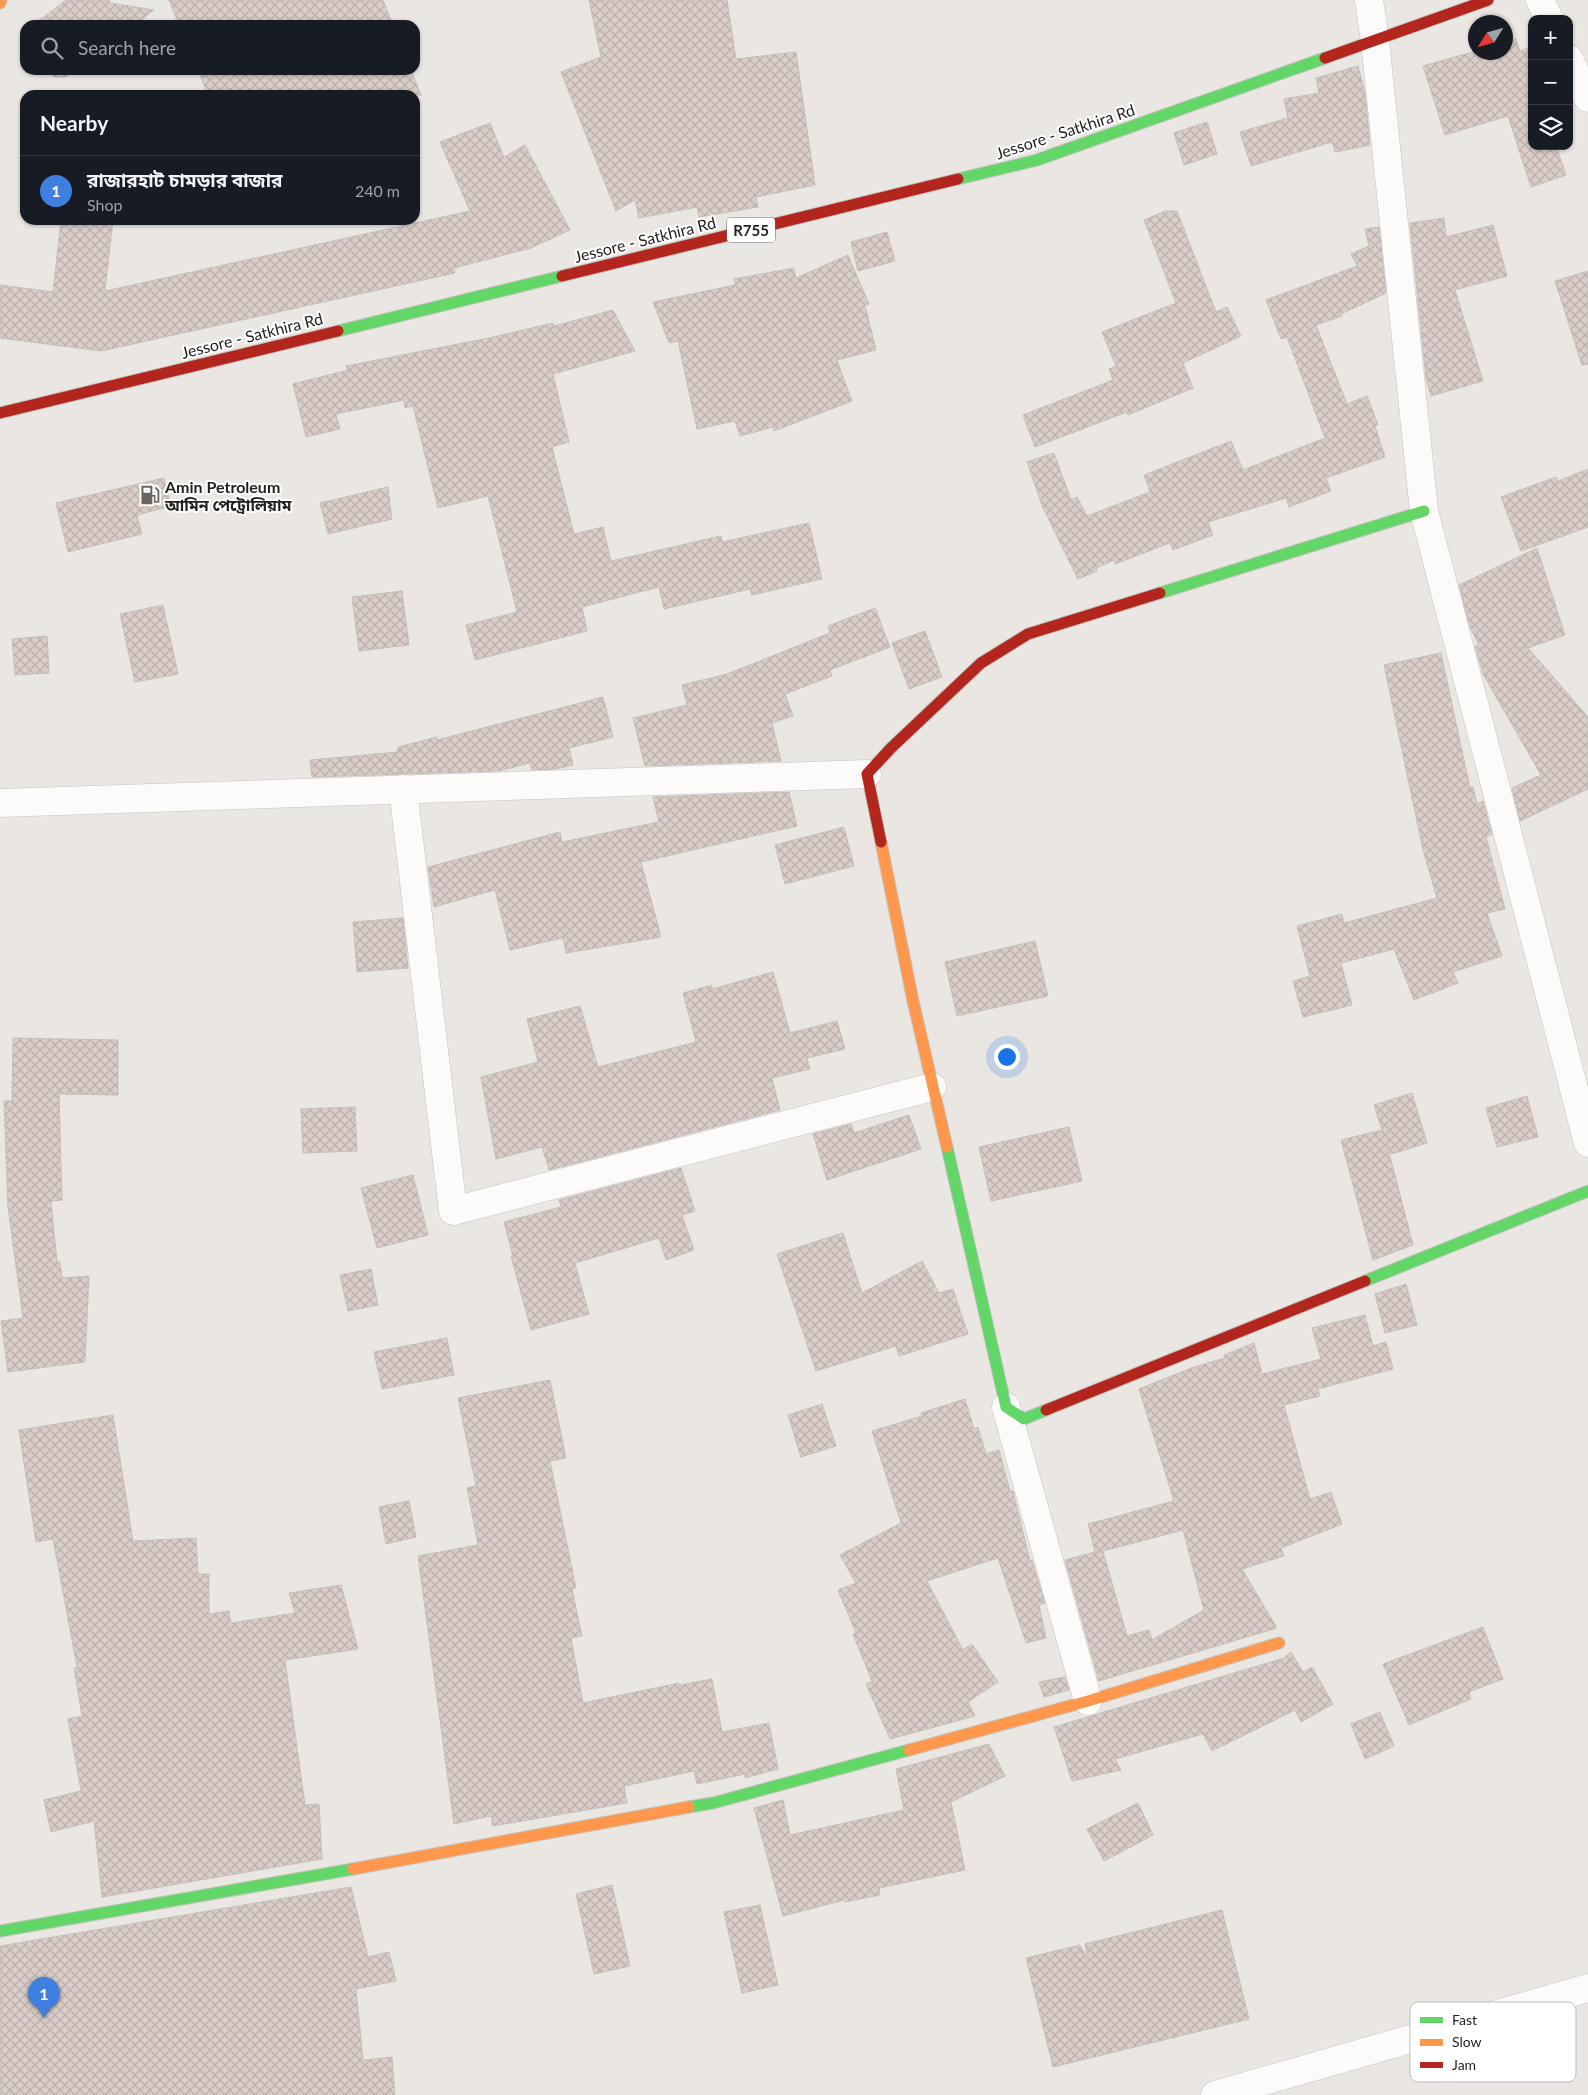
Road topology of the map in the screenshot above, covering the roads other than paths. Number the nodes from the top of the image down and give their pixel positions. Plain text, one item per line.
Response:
1 (1369, 0) edge
2 (1488, 0) edge
3 (1540, 0) edge
4 (1548, 15) edge
5 (1376, 41) junction
6 (1569, 60) edge
7 (1588, 98) edge
8 (0, 413) edge
9 (1424, 512) junction
10 (867, 774) junction
11 (403, 790) junction
12 (0, 803) edge
13 (932, 1087) junction
14 (1588, 1143) edge
15 (1588, 1191) edge
16 (1006, 1406) junction
17 (1279, 1643) dead end
18 (1088, 1701) junction
19 (0, 1931) edge
20 (1588, 1988) edge
21 (1539, 2002) edge
22 (1410, 2039) edge
23 (1215, 2095) edge

1 - 5 street
2 - 5 street, Jessore - Satkhira Rd / R755
3 - 4 street
5 - 8 street, Jessore - Satkhira Rd / R755
5 - 9 street
6 - 7 street
9 - 10 street
9 - 14 street
10 - 11 street
10 - 13 street
11 - 12 street
11 - 13 street
13 - 16 street
15 - 16 street
16 - 18 street
17 - 18 street
18 - 19 street
20 - 21 street
22 - 23 street

